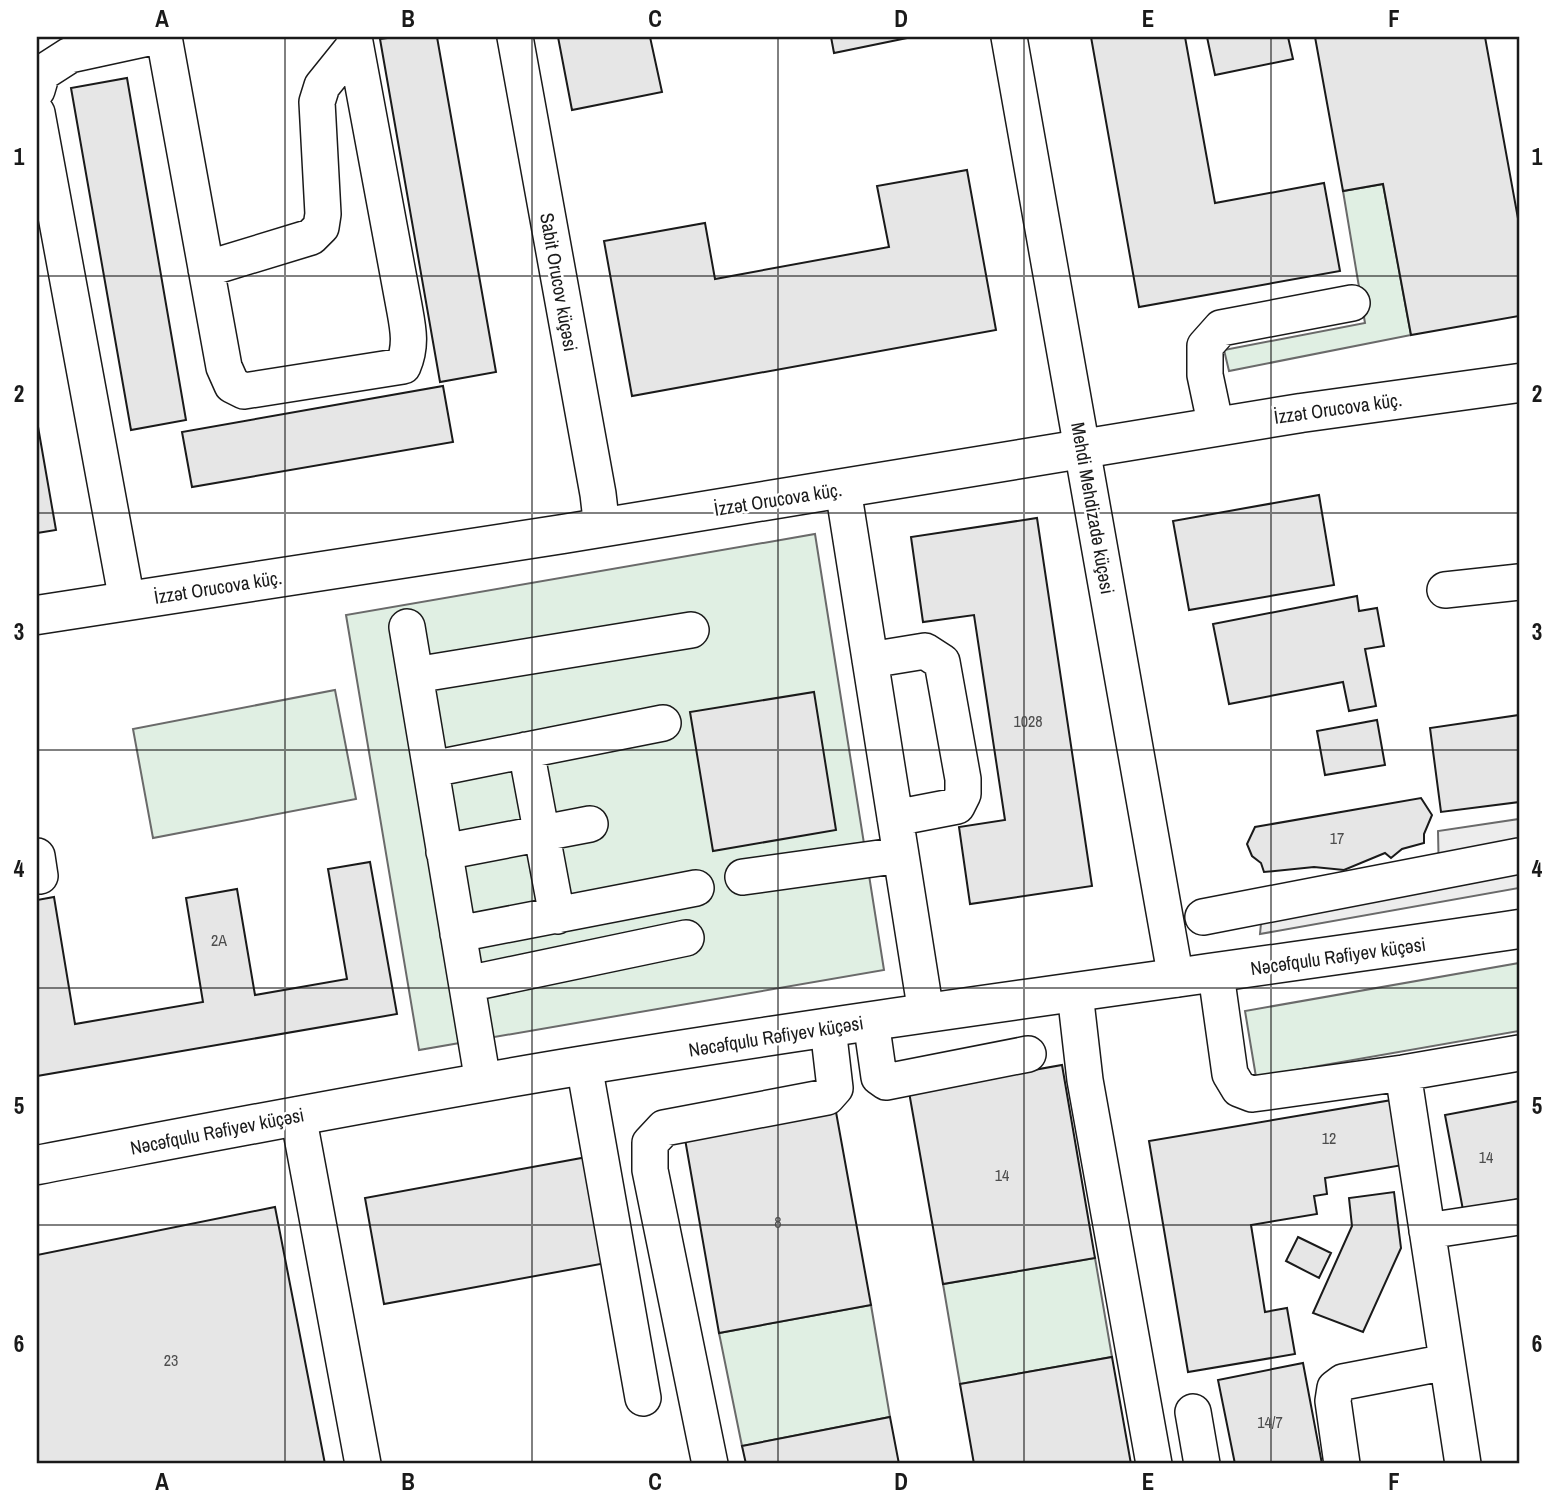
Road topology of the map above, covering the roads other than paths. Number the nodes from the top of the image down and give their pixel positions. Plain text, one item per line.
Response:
1 (153, 37) edge
2 (163, 37) edge
3 (515, 37) edge
4 (1009, 37) edge
5 (354, 41) edge
6 (37, 90) edge
7 (37, 113) edge
8 (206, 269) junction
9 (1352, 303) dead end
10 (1519, 383) edge
11 (1216, 427) junction
12 (1082, 449) junction
13 (843, 489) junction
14 (602, 528) junction
15 (1519, 582) edge
16 (1445, 590) dead end
17 (127, 600) junction
18 (37, 615) edge
19 (407, 627) dead end
20 (691, 630) dead end
21 (870, 660) junction
22 (415, 675) junction
23 (663, 723) dead end
24 (526, 750) junction
25 (432, 769) junction
26 (895, 818) junction
27 (590, 824) dead end
28 (542, 834) junction
29 (444, 852) junction
30 (901, 855) junction
31 (1519, 856) edge
32 (743, 877) dead end
33 (696, 888) dead end
34 (591, 909) junction
35 (556, 916) junction
36 (1203, 917) dead end
37 (1519, 929) edge
38 (458, 934) junction
39 (687, 938) dead end
40 (599, 956) junction
41 (1216, 974) junction
42 (1177, 979) junction
43 (467, 984) junction
44 (1075, 993) junction
45 (926, 1013) junction
46 (871, 1021) junction
47 (828, 1028) junction
48 (1519, 1053) edge
49 (1028, 1054) dead end
50 (584, 1065) junction
51 (1403, 1073) junction
52 (483, 1082) junction
53 (298, 1115) junction
54 (37, 1165) edge
55 (1519, 1217) edge
56 (1427, 1231) junction
57 (1447, 1362) junction
58 (643, 1398) dead end
59 (1193, 1412) dead end
60 (1453, 1462) edge
61 (363, 1464) edge
62 (710, 1464) edge
63 (1154, 1464) edge
64 (1202, 1464) edge
65 (1342, 1464) edge

1 - 6 street
2 - 8 street
3 - 14 street, Sabit Orucov küçəsi
4 - 12 street, Mehdi Mehdizadə küçəsi
5 - 8 street
5 - 8 street
7 - 17 street
9 - 11 street
10 - 11 main road, İzzət Orucova küç.
11 - 12 main road, İzzət Orucova küç.
12 - 13 main road, İzzət Orucova küç.
12 - 42 street, Mehdi Mehdizadə küçəsi
13 - 14 main road, İzzət Orucova küç.
13 - 21 street
14 - 17 main road, İzzət Orucova küç.
15 - 16 street
17 - 18 main road, İzzət Orucova küç.
19 - 22 street
20 - 22 street
21 - 26 street
21 - 26 street
22 - 25 street
23 - 24 street
24 - 25 street
24 - 28 street
25 - 29 street
26 - 30 street
27 - 28 street
28 - 29 street
28 - 35 street
29 - 38 street
30 - 32 street
30 - 45 street
31 - 36 street
33 - 34 street
34 - 35 street
34 - 40 street
35 - 38 street
37 - 41 main road, Nəcəfqulu Rəfiyev küçəsi
38 - 43 street
39 - 40 street
40 - 43 street
41 - 42 main road, Nəcəfqulu Rəfiyev küçəsi
41 - 51 street
42 - 44 main road, Nəcəfqulu Rəfiyev küçəsi
43 - 52 street
44 - 45 main road, Nəcəfqulu Rəfiyev küçəsi
44 - 63 street
45 - 46 main road, Nəcəfqulu Rəfiyev küçəsi
46 - 47 main road, Nəcəfqulu Rəfiyev küçəsi
46 - 49 street
47 - 50 main road, Nəcəfqulu Rəfiyev küçəsi
47 - 62 street
48 - 51 street
50 - 52 main road, Nəcəfqulu Rəfiyev küçəsi
50 - 58 street
51 - 56 street
52 - 53 main road, Nəcəfqulu Rəfiyev küçəsi
53 - 54 main road, Nəcəfqulu Rəfiyev küçəsi
53 - 61 street
55 - 56 street
56 - 57 street
57 - 60 street
57 - 65 street
59 - 64 street

